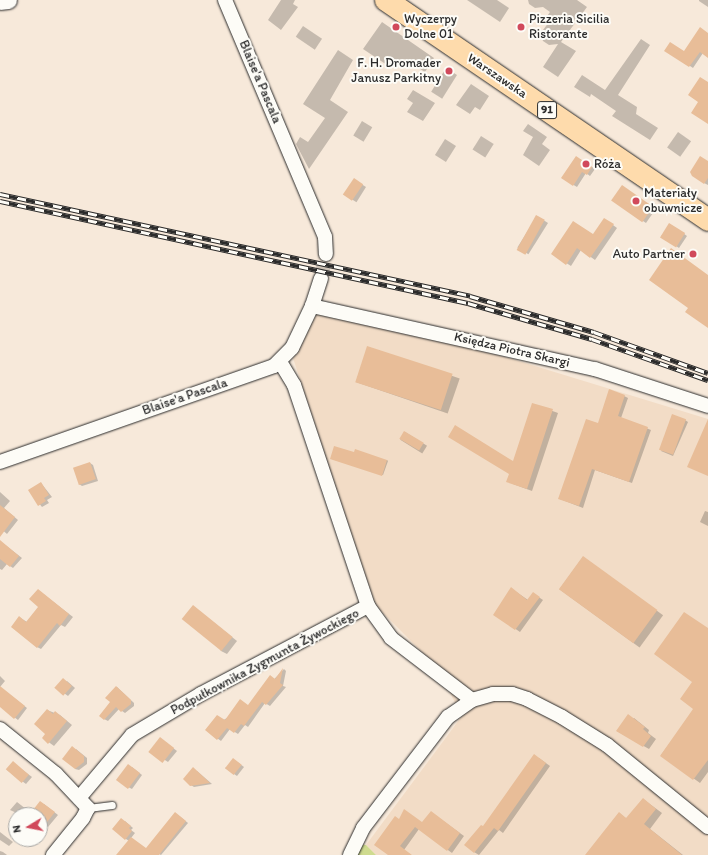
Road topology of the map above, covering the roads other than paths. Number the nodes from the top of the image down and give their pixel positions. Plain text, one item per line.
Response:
1 (8, 0) edge
2 (225, 0) edge
3 (386, 0) edge
4 (0, 1) edge
5 (708, 220) edge
6 (326, 254) tunnel mouth
7 (321, 278) tunnel mouth
8 (312, 306) junction
9 (280, 362) junction
10 (708, 406) edge
11 (0, 462) edge
12 (368, 606) junction
13 (472, 700) junction
14 (0, 729) edge
15 (83, 803) junction
16 (112, 805) dead end
17 (708, 828) edge
18 (53, 855) edge
19 (350, 855) edge

1 - 4 street
2 - 6 street, Blaise'a Pascala
3 - 5 main road, Warszawska / 91
7 - 8 street, Blaise'a Pascala
8 - 9 street, Blaise'a Pascala
8 - 10 street, Księdza Piotra Skargi
9 - 11 street, Blaise'a Pascala
9 - 12 street, Podpułkownika Zygmunta Żywockiego
12 - 13 street
12 - 15 street, Podpułkownika Zygmunta Żywockiego
13 - 17 street
13 - 19 street
14 - 15 street
15 - 16 lane
15 - 18 street, Podpułkownika Zygmunta Żywockiego

